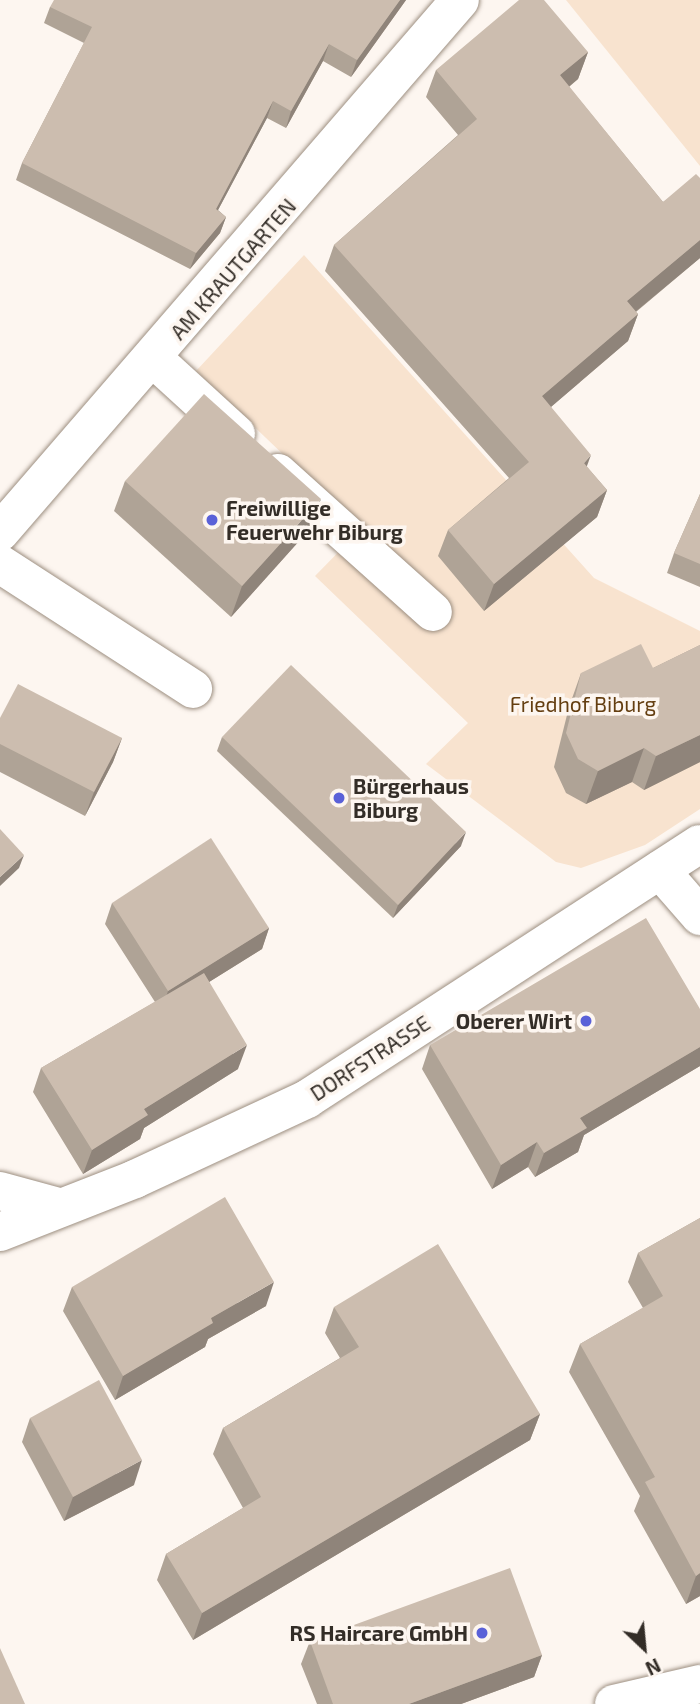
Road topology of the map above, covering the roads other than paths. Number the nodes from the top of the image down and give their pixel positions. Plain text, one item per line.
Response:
1 (460, 0) edge
2 (154, 359) junction
3 (0, 532) edge
4 (0, 564) edge
5 (433, 612) dead end
6 (193, 689) dead end
7 (700, 844) edge
8 (660, 870) junction
9 (700, 916) edge
10 (0, 1191) edge
11 (58, 1207) junction
12 (0, 1232) edge
13 (700, 1684) edge
14 (614, 1704) edge

1 - 2 street, AM KRAUTGARTEN
2 - 3 street, AM KRAUTGARTEN
2 - 5 street
4 - 6 street
7 - 8 street, DORFSTRASSE
8 - 9 street
8 - 11 street, DORFSTRASSE
10 - 11 street
11 - 12 street, DORFSTRASSE
13 - 14 street

